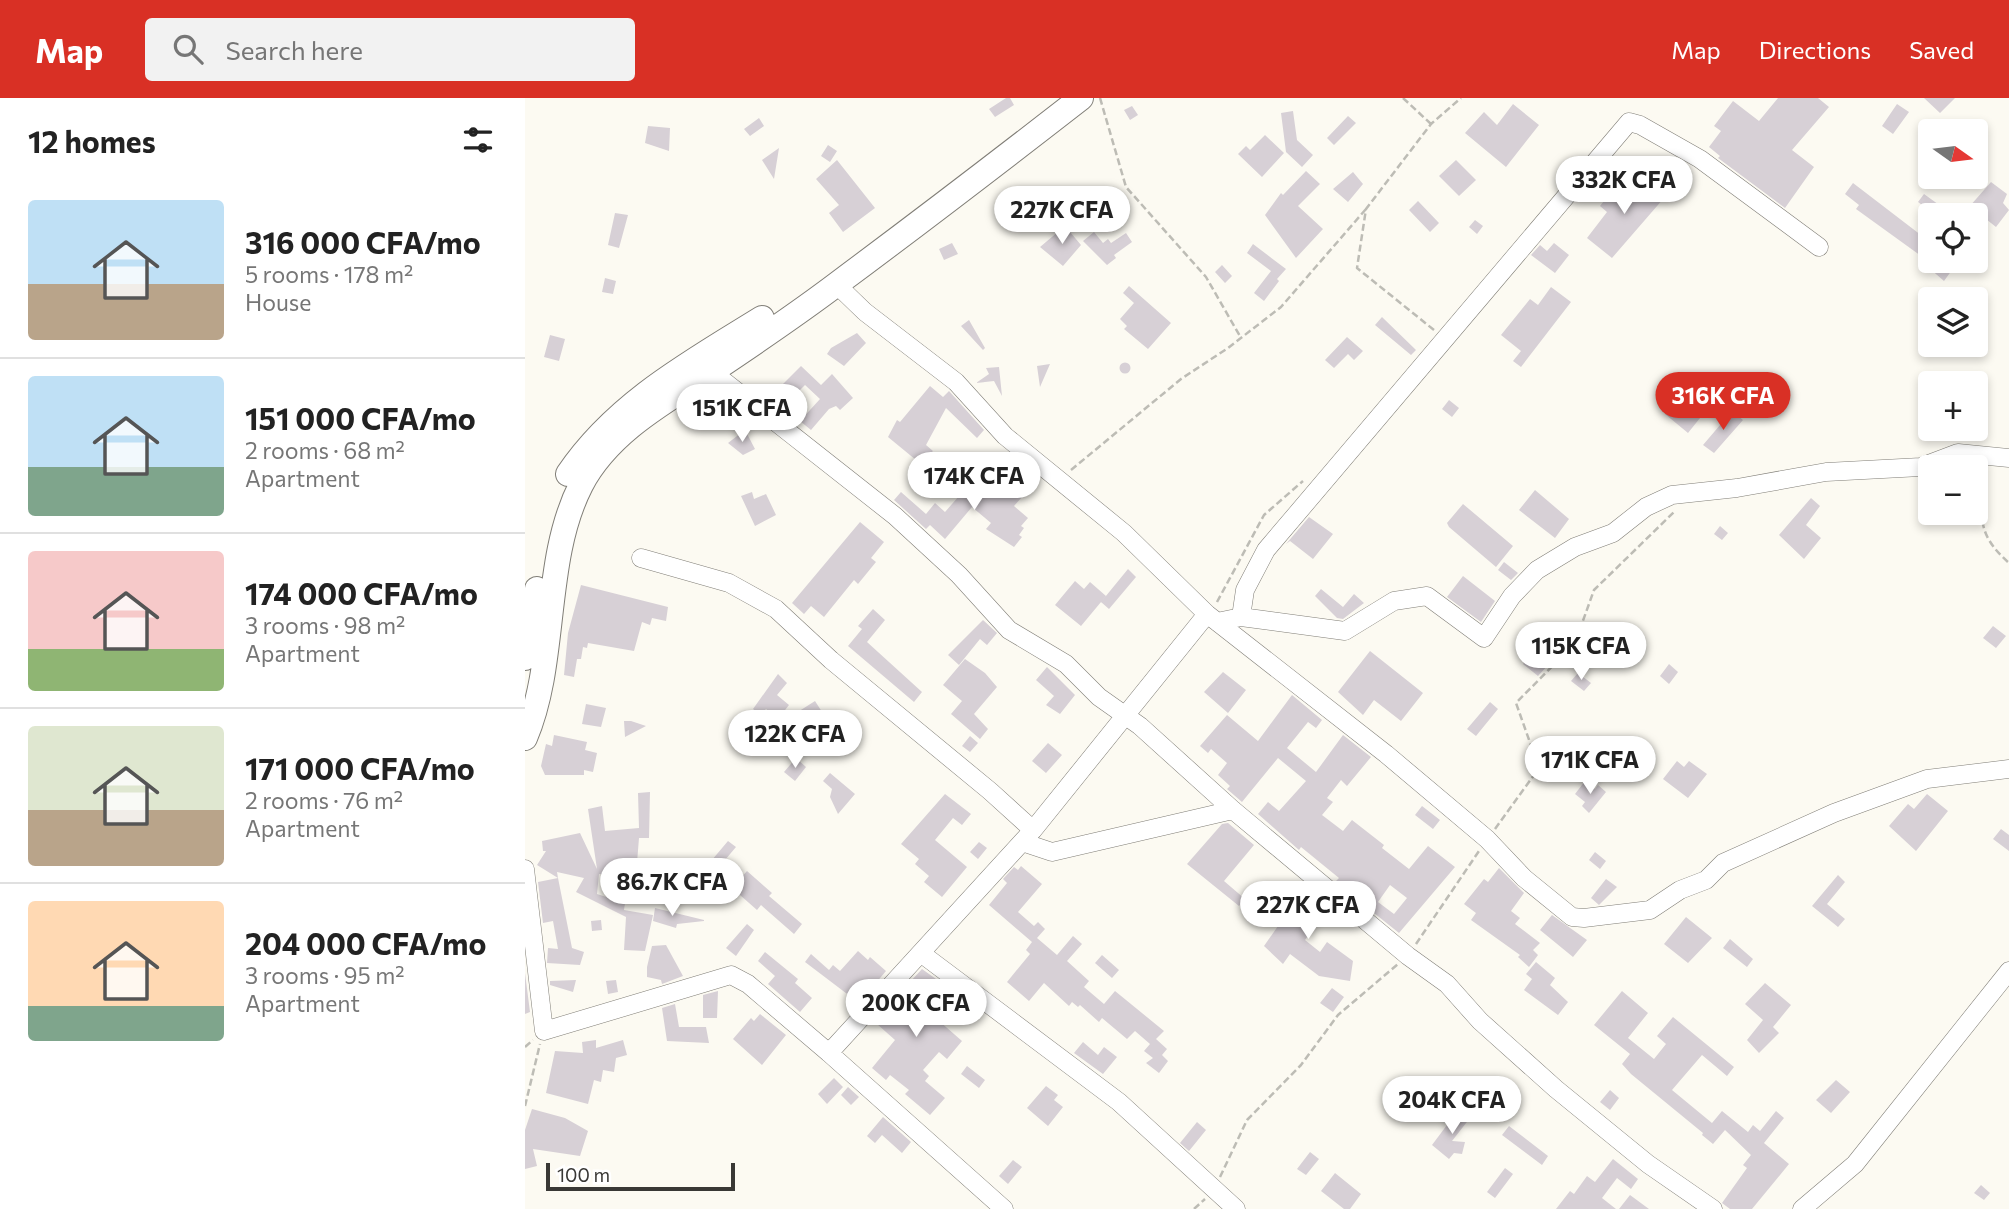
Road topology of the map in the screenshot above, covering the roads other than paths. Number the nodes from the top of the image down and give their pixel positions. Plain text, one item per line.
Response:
1 (1081, 98) edge
2 (917, 222) junction
3 (1819, 247) dead end
4 (837, 285) junction
5 (711, 371) junction
6 (2009, 458) edge
7 (641, 558) dead end
8 (1241, 617) junction
9 (1212, 618) junction
10 (525, 659) edge
11 (1125, 715) junction
12 (525, 737) edge
13 (2009, 769) edge
14 (1233, 810) junction
15 (1027, 836) junction
16 (525, 869) edge
17 (922, 954) junction
18 (2009, 971) edge
19 (829, 1054) junction
20 (1003, 1209) edge
21 (1236, 1209) edge
22 (1713, 1209) edge
23 (1802, 1209) edge

1 - 2 highway
2 - 4 highway
2 - 10 highway
3 - 8 street
4 - 5 highway
4 - 9 street
5 - 11 street
5 - 12 highway
6 - 8 street
7 - 15 street
8 - 9 street
9 - 11 street
9 - 13 street
11 - 14 street
11 - 15 street
14 - 15 street
14 - 22 street
15 - 17 street
16 - 19 street
17 - 19 street
17 - 21 street
18 - 23 street
19 - 20 street

